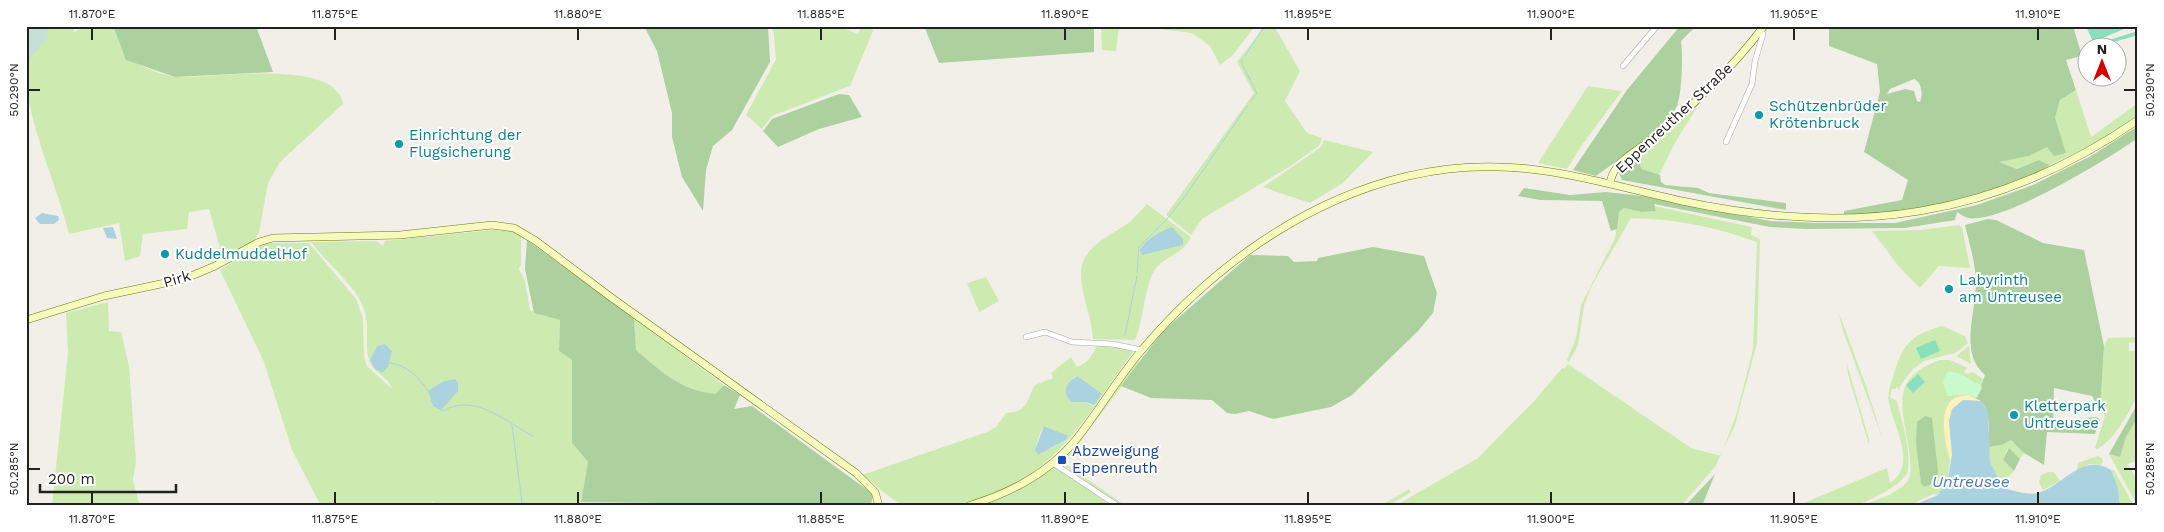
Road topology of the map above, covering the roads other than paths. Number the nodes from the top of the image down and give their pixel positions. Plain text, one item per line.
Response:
1 (1657, 26) edge
2 (1763, 28) edge
3 (1623, 66) dead end
4 (2138, 120) edge
5 (1726, 142) dead end
6 (1610, 184) junction
7 (26, 320) edge
8 (1026, 337) dead end
9 (1142, 350) junction
10 (1053, 463) junction
11 (879, 506) edge
12 (968, 506) edge
13 (1118, 506) edge

1 - 3 street
2 - 5 street, Eppenreuther Straße
2 - 6 main road, Eppenreuther Straße
4 - 6 main road
6 - 9 main road
7 - 11 main road, Pirk
8 - 9 street
9 - 10 main road
10 - 12 main road
10 - 13 street

